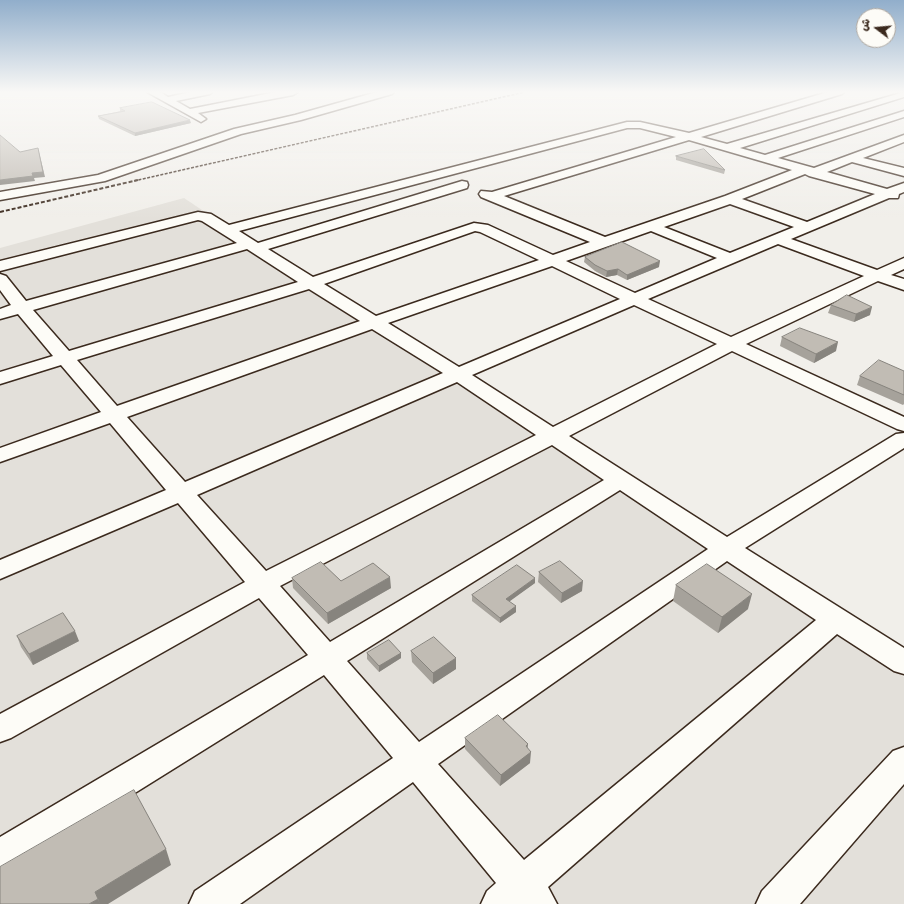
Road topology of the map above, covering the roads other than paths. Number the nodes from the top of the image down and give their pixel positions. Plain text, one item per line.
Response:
1 (229, 134) edge
2 (592, 134) edge
3 (675, 134) edge
4 (701, 134) edge
5 (751, 134) edge
6 (771, 134) edge
7 (839, 134) edge
8 (853, 134) edge
9 (760, 137) junction
10 (690, 138) junction
11 (904, 138) edge
12 (876, 142) junction
13 (726, 148) junction
14 (798, 148) junction
15 (898, 151) dead end
16 (764, 159) junction
17 (848, 159) junction
18 (808, 172) junction
19 (904, 172) edge
20 (436, 175) junction
21 (462, 185) junction
22 (899, 193) edge
23 (0, 196) edge
24 (491, 196) junction
25 (730, 199) junction
26 (294, 213) junction
27 (650, 226) junction
28 (808, 227) junction
29 (322, 229) junction
30 (228, 230) junction
31 (778, 239) junction
32 (605, 243) junction
33 (253, 246) junction
34 (730, 258) junction
35 (553, 261) junction
36 (904, 263) edge
37 (0, 266) edge
38 (878, 276) junction
39 (0, 279) edge
40 (311, 284) junction
41 (904, 285) edge
42 (636, 298) junction
43 (11, 311) edge
44 (372, 322) junction
45 (732, 344) junction
46 (66, 358) junction
47 (457, 374) junction
48 (0, 378) edge
49 (113, 414) junction
50 (904, 424) edge
51 (552, 437) junction
52 (904, 440) edge
53 (0, 455) edge
54 (620, 480) junction
55 (181, 493) junction
56 (727, 548) junction
57 (0, 570) edge
58 (262, 584) junction
59 (836, 619) junction
60 (327, 658) junction
61 (904, 663) edge
62 (0, 729) edge
63 (904, 761) edge
64 (416, 763) junction
65 (0, 857) edge
66 (521, 898) edge
67 (208, 904) edge
68 (776, 904) edge

1 - 23 street
2 - 20 street
3 - 10 street
4 - 10 street
5 - 9 street
6 - 9 street
7 - 14 street
8 - 12 street
9 - 13 street
9 - 14 street
10 - 13 street
10 - 24 street
11 - 12 street
12 - 15 street
12 - 17 street
13 - 16 street
14 - 16 street
14 - 17 street
16 - 18 street
17 - 18 street
17 - 19 street
18 - 22 street
18 - 25 street
20 - 21 street
20 - 26 street
21 - 24 street
21 - 29 street
22 - 28 street
24 - 32 street
25 - 27 street
25 - 28 street
26 - 29 street
26 - 30 street
27 - 32 street
27 - 34 street
28 - 31 street
29 - 33 street
30 - 33 street
30 - 37 street
31 - 34 street
31 - 38 street
32 - 35 street
33 - 40 street
33 - 43 street
34 - 42 street
35 - 40 street
35 - 42 street
35 - 44 street
36 - 38 street
38 - 41 street
38 - 45 street
39 - 43 street
40 - 44 street
40 - 46 street
42 - 45 street
42 - 47 street
43 - 46 street
44 - 47 street
44 - 49 street
45 - 50 street
45 - 51 street
46 - 48 street
46 - 49 street
47 - 51 street
47 - 55 street
49 - 53 street
49 - 55 street
51 - 54 street
51 - 58 street
52 - 56 street
54 - 56 street
54 - 60 street
55 - 57 street
55 - 58 street
56 - 59 street
56 - 64 street
58 - 60 street
58 - 62 street
59 - 61 street
59 - 66 street
60 - 64 street
60 - 65 street
63 - 68 street
64 - 66 street
64 - 67 street

